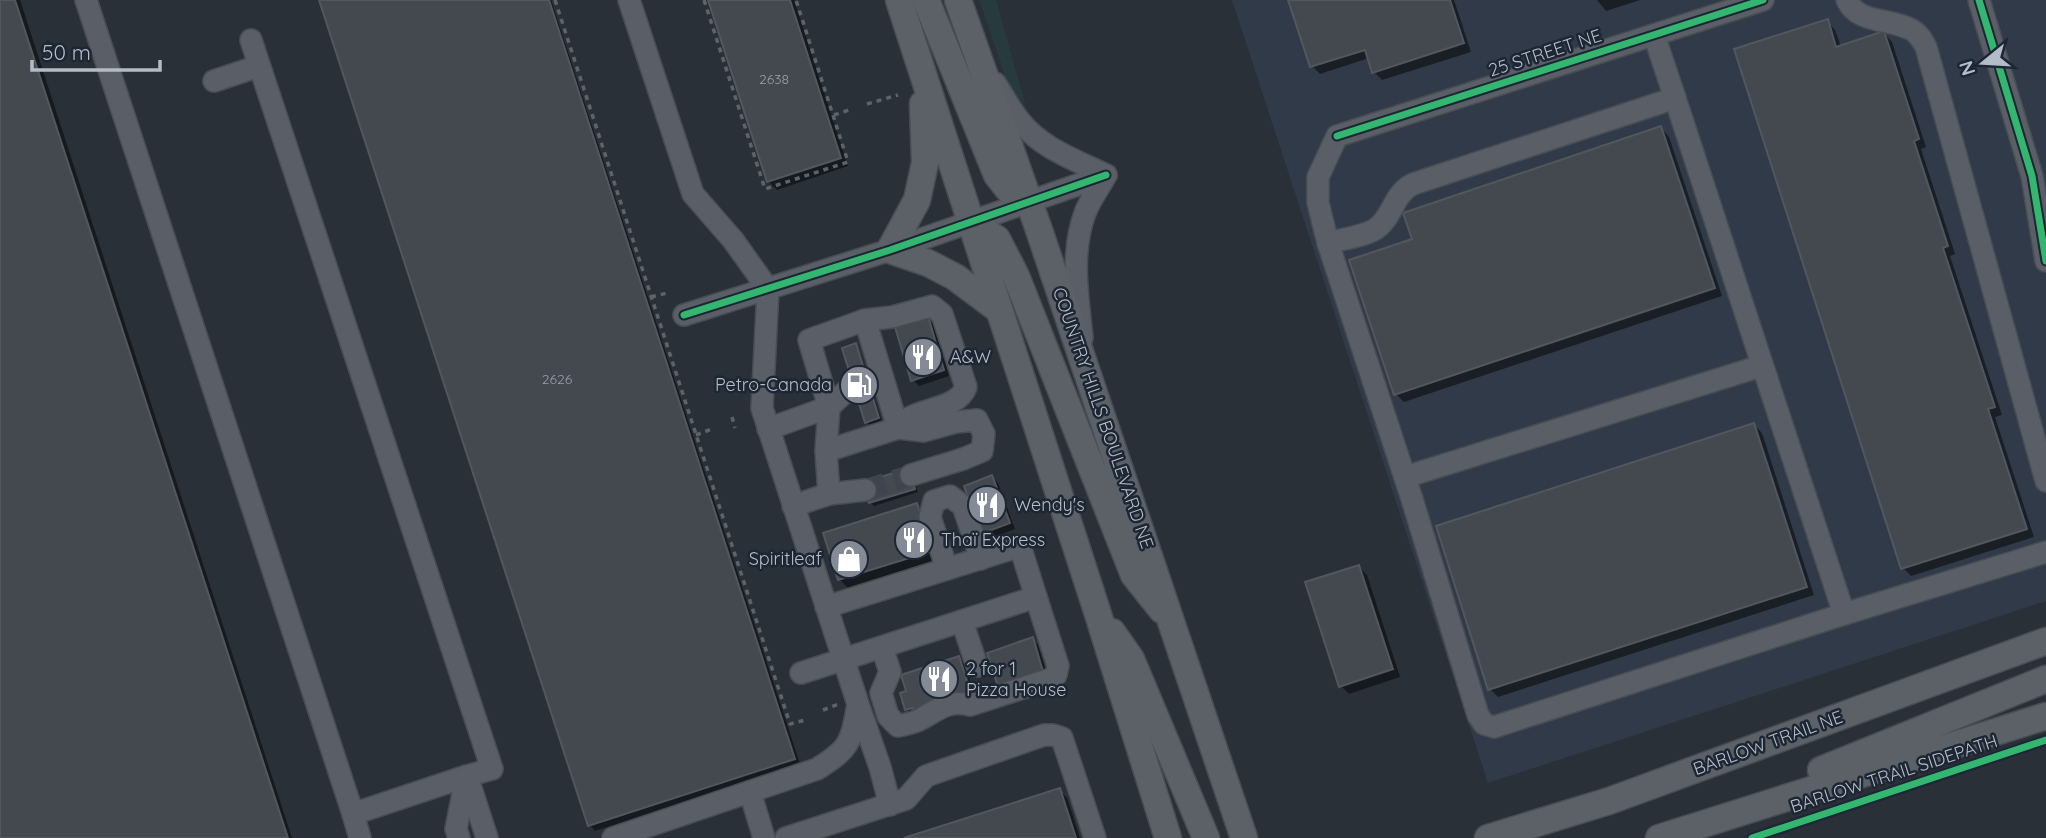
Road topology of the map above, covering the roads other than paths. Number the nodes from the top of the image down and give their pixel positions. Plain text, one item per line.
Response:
1 (86, 0) edge
2 (629, 0) edge
3 (899, 0) edge
4 (926, 0) edge
5 (958, 0) edge
6 (1763, 0) edge
7 (1847, 0) edge
8 (1979, 0) edge
9 (1654, 35) junction
10 (251, 40) dead end
11 (979, 59) junction
12 (259, 66) junction
13 (922, 71) junction
14 (214, 81) dead end
15 (1675, 98) junction
16 (1106, 175) junction
17 (2032, 176) junction
18 (2046, 199) edge
19 (1030, 202) junction
20 (970, 222) junction
21 (1328, 243) junction
22 (890, 250) junction
23 (2046, 261) edge
24 (768, 289) junction
25 (998, 309) junction
26 (684, 315) dead end
27 (865, 320) junction
28 (1084, 362) junction
29 (1761, 366) junction
30 (868, 380) junction
31 (829, 407) junction
32 (898, 428) junction
33 (768, 429) junction
34 (826, 451) junction
35 (911, 475) tunnel mouth
36 (1405, 477) junction
37 (2046, 481) edge
38 (864, 490) tunnel mouth
39 (829, 494) junction
40 (793, 506) junction
41 (2046, 552) edge
42 (981, 559) junction
43 (947, 569) junction
44 (1037, 597) junction
45 (826, 607) junction
46 (1097, 611) junction
47 (1844, 614) junction
48 (962, 621) junction
49 (1174, 625) junction
50 (2046, 641) edge
51 (882, 647) junction
52 (843, 659) junction
53 (977, 666) dead end
54 (801, 673) dead end
55 (2046, 679) edge
56 (851, 703) junction
57 (2046, 716) edge
58 (467, 776) junction
59 (750, 792) junction
60 (890, 805) junction
61 (1749, 809) junction
62 (353, 814) junction
63 (1164, 831) edge
64 (1247, 834) edge
65 (624, 836) edge
66 (1492, 837) edge
67 (1663, 837) edge
68 (360, 838) edge
69 (459, 838) edge
70 (487, 838) edge
71 (764, 838) edge
72 (786, 838) edge
73 (1095, 838) edge
74 (1206, 838) edge

1 - 62 street
2 - 24 street
3 - 13 main road
4 - 19 main road
5 - 11 main road, COUNTRY HILLS BOULEVARD NE
6 - 9 street, 25 STREET NE
7 - 37 street
8 - 17 street
9 - 15 street
9 - 21 street, 25 STREET NE
10 - 12 street
11 - 16 street
11 - 19 main road, COUNTRY HILLS BOULEVARD NE
12 - 14 street
12 - 58 street
13 - 20 main road
13 - 22 main road
15 - 21 street
15 - 29 street
16 - 19 street
16 - 28 street
17 - 18 street
17 - 23 street
19 - 20 street
19 - 28 main road, COUNTRY HILLS BOULEVARD NE
20 - 22 street
20 - 25 main road
20 - 49 main road
21 - 36 street
22 - 24 street
22 - 25 main road
24 - 26 street
24 - 33 street
25 - 46 main road
27 - 30 street
27 - 31 street
27 - 32 street
28 - 49 main road, COUNTRY HILLS BOULEVARD NE
29 - 36 street
29 - 47 street
30 - 31 street
30 - 32 street
31 - 33 street
31 - 34 street
32 - 34 street
32 - 35 street
33 - 40 street
34 - 39 street
36 - 47 street
38 - 39 street
39 - 40 street
40 - 45 street
41 - 47 street
42 - 43 street
42 - 43 street
42 - 44 street
43 - 45 street
44 - 48 street
44 - 51 street
45 - 52 street
46 - 63 main road
46 - 74 main road
48 - 51 street
48 - 53 street
49 - 64 main road, COUNTRY HILLS BOULEVARD NE
50 - 66 main road, BARLOW TRAIL NE
51 - 52 street
52 - 54 street
52 - 56 street
55 - 61 main road
56 - 59 street
56 - 60 street
57 - 61 main road
58 - 62 street
58 - 69 street
58 - 70 street
59 - 65 street
59 - 71 street
60 - 72 street
60 - 73 street
61 - 67 main road
62 - 68 street

